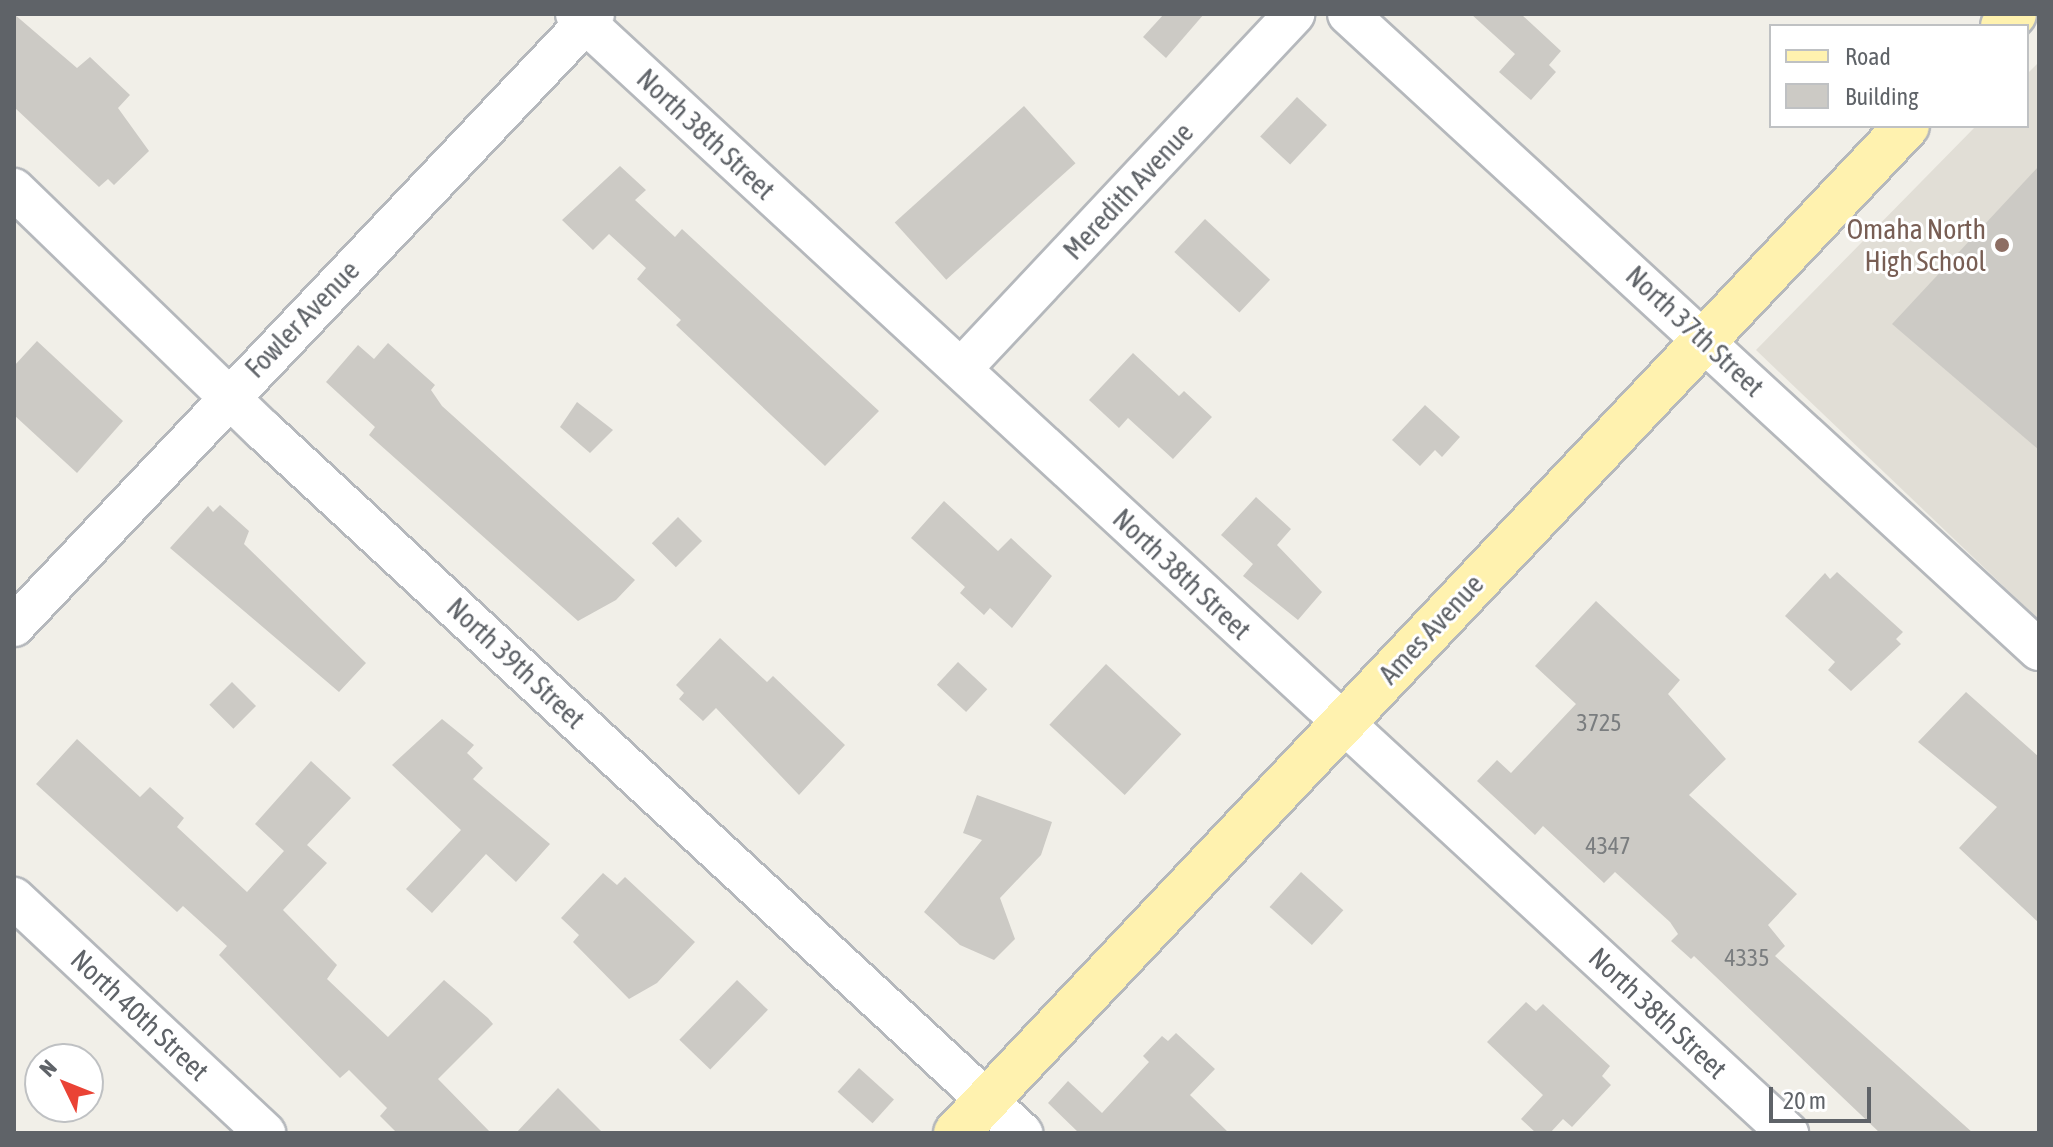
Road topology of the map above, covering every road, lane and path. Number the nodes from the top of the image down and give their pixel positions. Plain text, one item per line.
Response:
1 (1294, 14) edge
2 (1348, 14) edge
3 (585, 17) edge
4 (1905, 128) edge
5 (14, 189) edge
6 (1704, 339) junction
7 (961, 369) junction
8 (230, 395) junction
9 (14, 626) edge
10 (2039, 650) edge
11 (1342, 723) junction
12 (14, 898) edge
13 (987, 1100) junction
14 (265, 1133) edge
15 (956, 1133) edge
16 (1022, 1133) edge
17 (1788, 1133) edge

1 - 7 street, Meredith Avenue
2 - 6 street, North 37th Street
3 - 7 street, North 38th Street
3 - 8 street, Fowler Avenue
4 - 6 main road, Ames Avenue
5 - 8 street, North 39th Street
6 - 10 street, North 37th Street
6 - 11 main road, Ames Avenue
7 - 11 street, North 38th Street
8 - 9 street, Fowler Avenue
8 - 13 street, North 39th Street
11 - 13 main road, Ames Avenue
11 - 17 street, North 38th Street
12 - 14 street, North 40th Street
13 - 15 main road, Ames Avenue
13 - 16 street, North 39th Street

